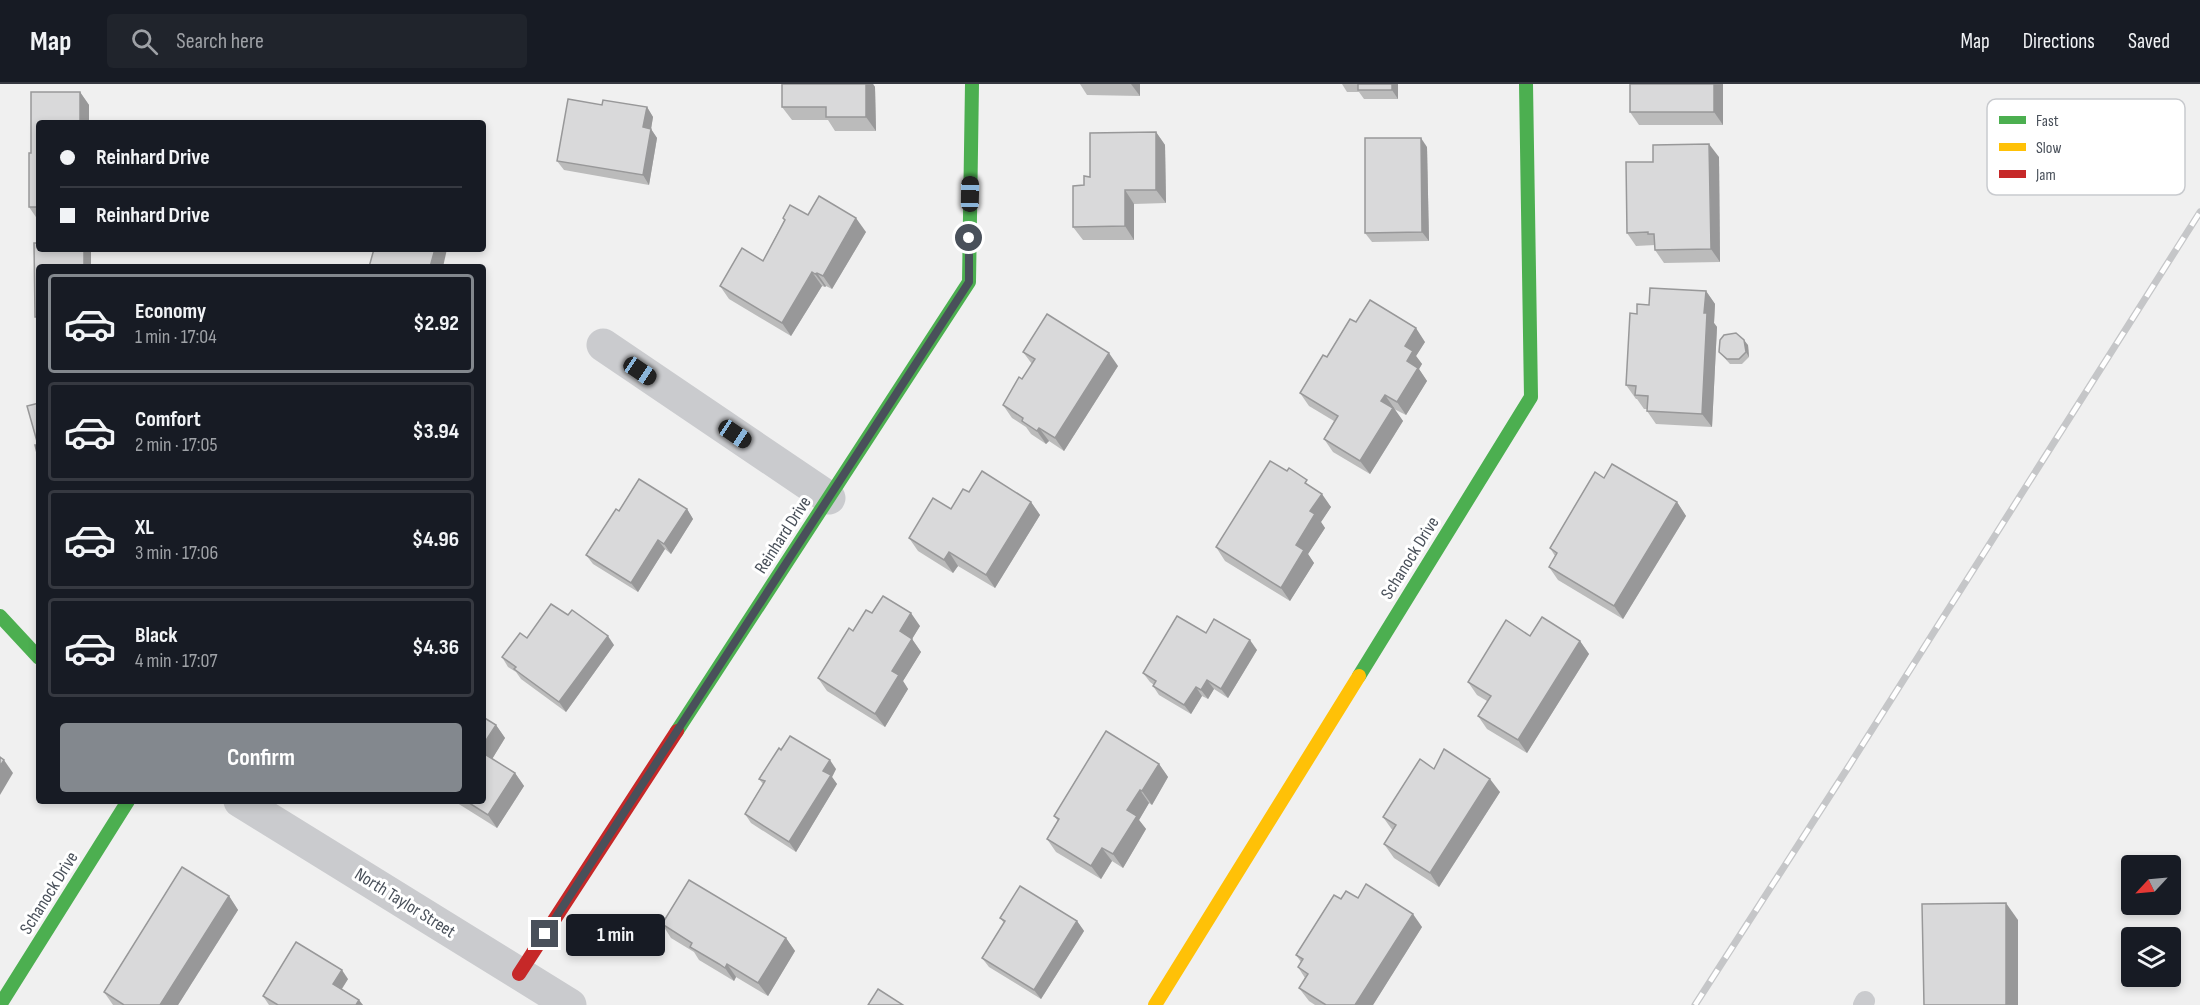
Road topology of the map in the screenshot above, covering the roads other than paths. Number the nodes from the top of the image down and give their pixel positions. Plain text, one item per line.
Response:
1 (972, 84) edge
2 (1526, 84) edge
3 (603, 345) dead end
4 (829, 498) junction
5 (0, 616) edge
6 (36, 655) edge
7 (126, 804) edge
8 (245, 804) edge
9 (519, 974) junction
10 (0, 1005) edge
11 (570, 1005) edge
12 (1155, 1005) edge

1 - 4 street, Reinhard Drive
2 - 12 street, Schanock Drive
3 - 4 street
4 - 9 street, Reinhard Drive
5 - 6 street
7 - 10 street, Schanock Drive
8 - 9 street, North Taylor Street
9 - 11 street, North Taylor Street

